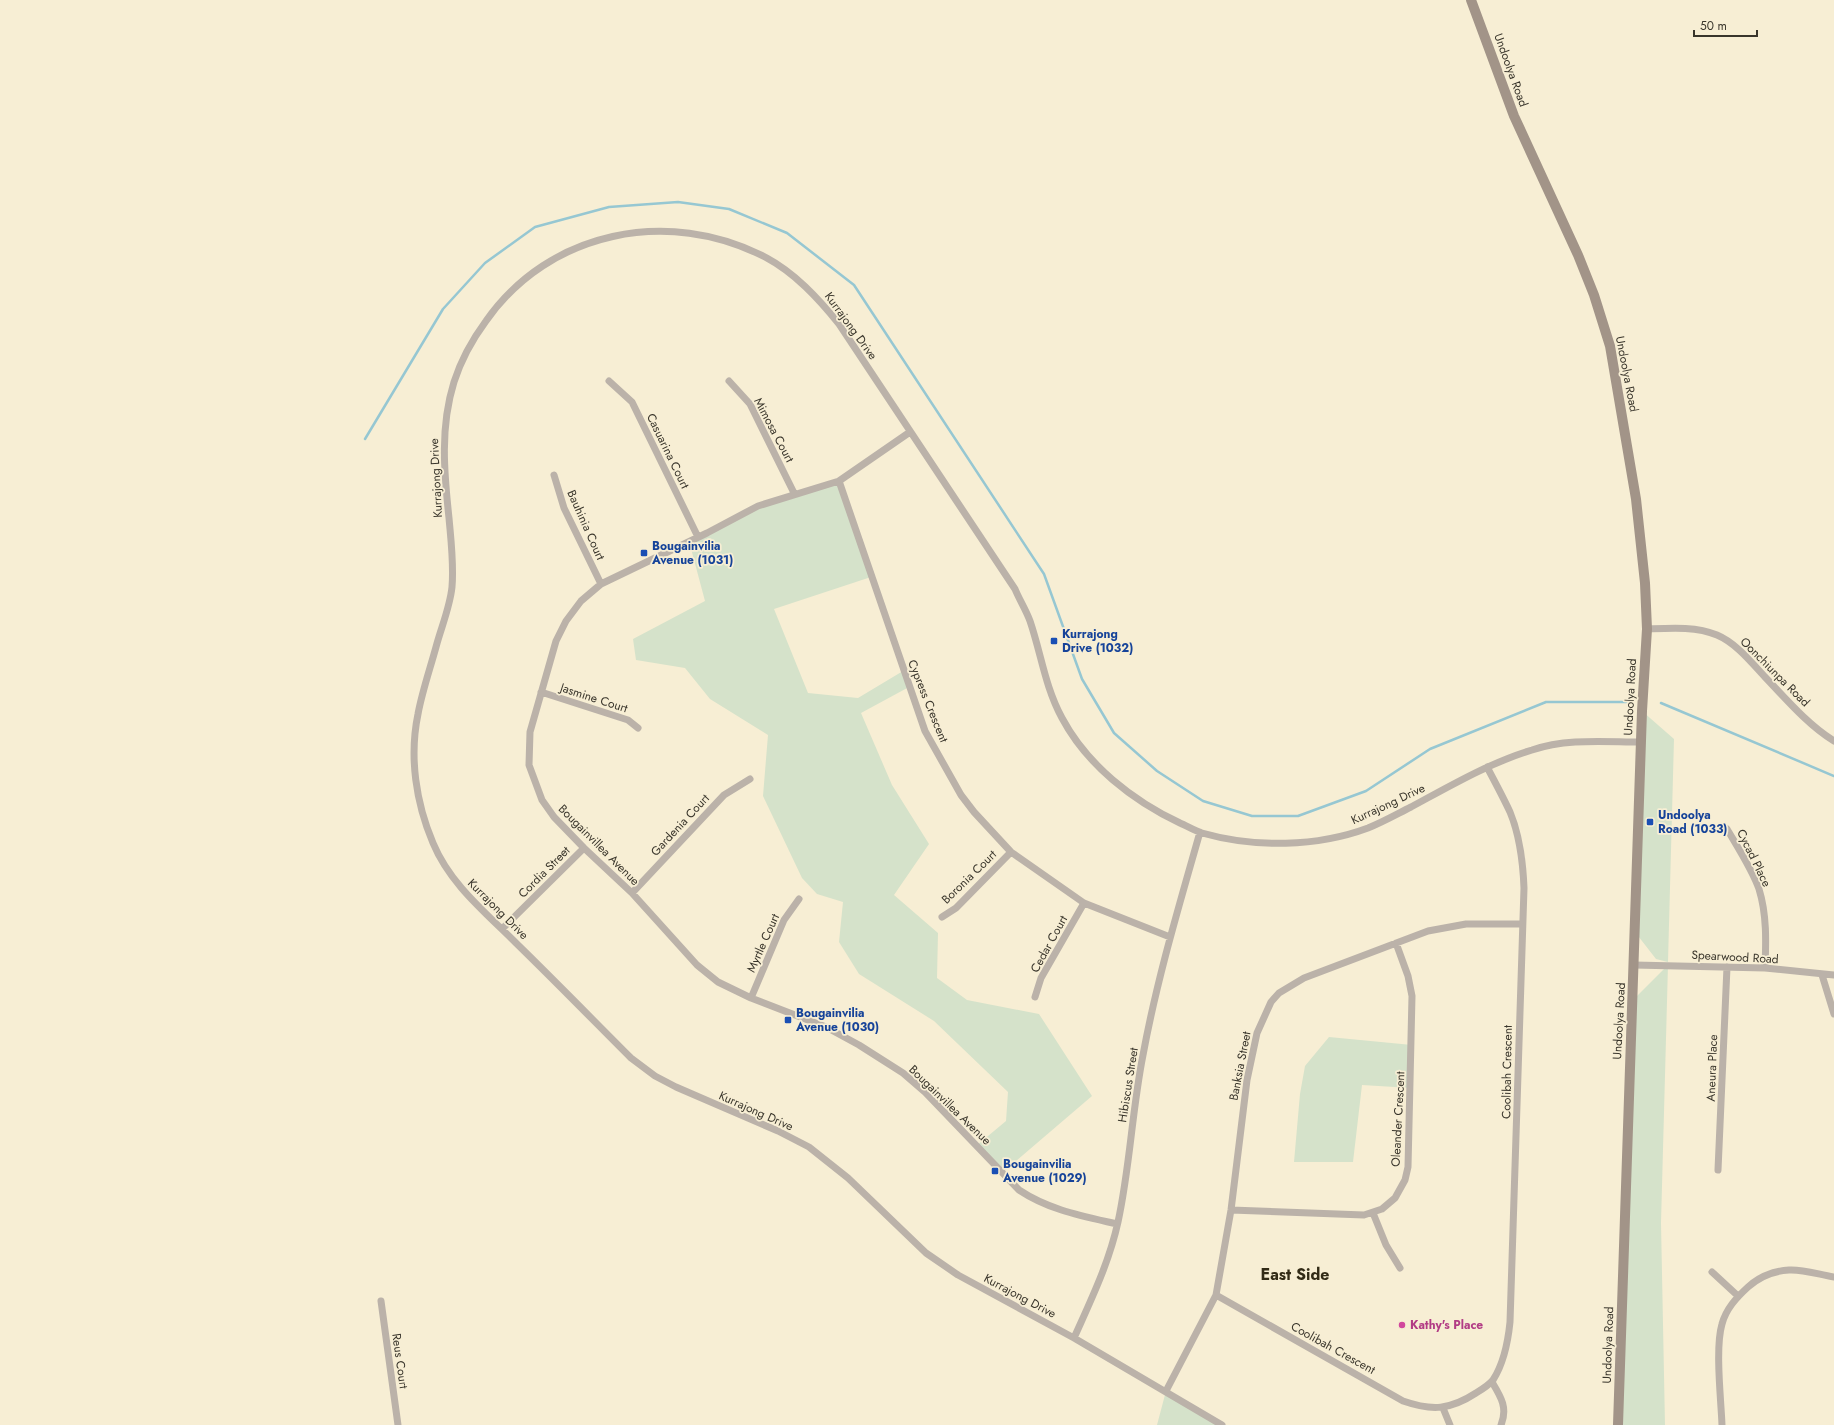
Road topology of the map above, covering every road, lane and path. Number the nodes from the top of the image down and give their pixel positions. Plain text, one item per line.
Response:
1 (1471, 0) edge
2 (609, 381) dead end
3 (729, 381) dead end
4 (910, 432) junction
5 (554, 474) dead end
6 (839, 481) junction
7 (794, 493) junction
8 (698, 537) junction
9 (601, 584) junction
10 (1647, 629) junction
11 (541, 692) junction
12 (638, 728) dead end
13 (1834, 741) edge
14 (1641, 742) junction
15 (1487, 767) junction
16 (750, 779) dead end
17 (1727, 829) dead end
18 (1200, 832) junction
19 (584, 848) junction
20 (1011, 852) junction
21 (632, 893) junction
22 (799, 899) dead end
23 (1084, 903) junction
24 (942, 917) dead end
25 (1522, 924) junction
26 (502, 929) junction
27 (1170, 936) junction
28 (1396, 943) junction
29 (1634, 965) junction
30 (1727, 967) junction
31 (1766, 968) junction
32 (1822, 975) junction
33 (1834, 975) edge
34 (1035, 997) dead end
35 (751, 998) junction
36 (1834, 1014) edge
37 (1718, 1170) dead end
38 (1231, 1210) junction
39 (1373, 1213) junction
40 (1117, 1224) junction
41 (1400, 1268) dead end
42 (1712, 1272) dead end
43 (1834, 1278) edge
44 (1216, 1295) junction
45 (1738, 1296) junction
46 (380, 1301) dead end
47 (1074, 1338) junction
48 (1492, 1382) junction
49 (1166, 1391) junction
50 (1443, 1408) junction
51 (398, 1425) edge
52 (1222, 1425) edge
53 (1450, 1425) edge
54 (1501, 1425) edge
55 (1618, 1425) edge
56 (1722, 1425) edge

1 - 10 main road, Undoolya Road
2 - 8 street, Casuarina Court
3 - 7 street, Mimosa Court
4 - 6 street, Bougainvillea Avenue
4 - 18 street, Kurrajong Drive
4 - 26 street, Kurrajong Drive
5 - 9 street, Bauhinia Court
6 - 7 street, Bougainvillea Avenue
6 - 20 street, Cypress Crescent
7 - 8 street, Bougainvillea Avenue
8 - 9 street, Bougainvillea Avenue
9 - 11 street, Bougainvillea Avenue
10 - 13 street, Oonchiunpa Road
10 - 14 main road, Undoolya Road
11 - 12 street, Jasmine Court
11 - 19 street, Bougainvillea Avenue
14 - 15 street, Kurrajong Drive
14 - 29 main road, Undoolya Road
15 - 18 street, Kurrajong Drive
15 - 25 street, Coolibah Crescent
16 - 21 street, Gardenia Court
17 - 31 street, Cycad Place
18 - 27 street, Hibiscus Street
19 - 21 street, Bougainvillea Avenue
19 - 26 street, Cordia Street
20 - 23 street, Cypress Crescent
20 - 24 street, Boronia Court
21 - 35 street, Bougainvillea Avenue
22 - 35 street, Myrtle Court
23 - 27 street, Cypress Crescent
23 - 34 street, Cedar Court
25 - 28 street, Banksia Street
25 - 48 street, Coolibah Crescent
26 - 47 street, Kurrajong Drive
27 - 40 street, Hibiscus Street
28 - 38 street, Banksia Street
28 - 39 street, Oleander Crescent
29 - 30 street, Spearwood Road
29 - 55 main road, Undoolya Road
30 - 31 street, Spearwood Road
30 - 37 street, Aneura Place
31 - 32 street, Spearwood Road
32 - 33 street, Spearwood Road
32 - 36 street
35 - 40 street, Bougainvillea Avenue
38 - 39 street, Oleander Crescent
38 - 44 street, Banksia Street
39 - 41 street
40 - 47 street, Hibiscus Street
42 - 45 street
43 - 45 street
44 - 49 street, Banksia Street
44 - 50 street, Coolibah Crescent
45 - 56 street
46 - 51 street, Reus Court
47 - 49 street, Kurrajong Drive
48 - 50 street, Coolibah Crescent
48 - 54 street
49 - 52 street, Kurrajong Drive
50 - 53 street

